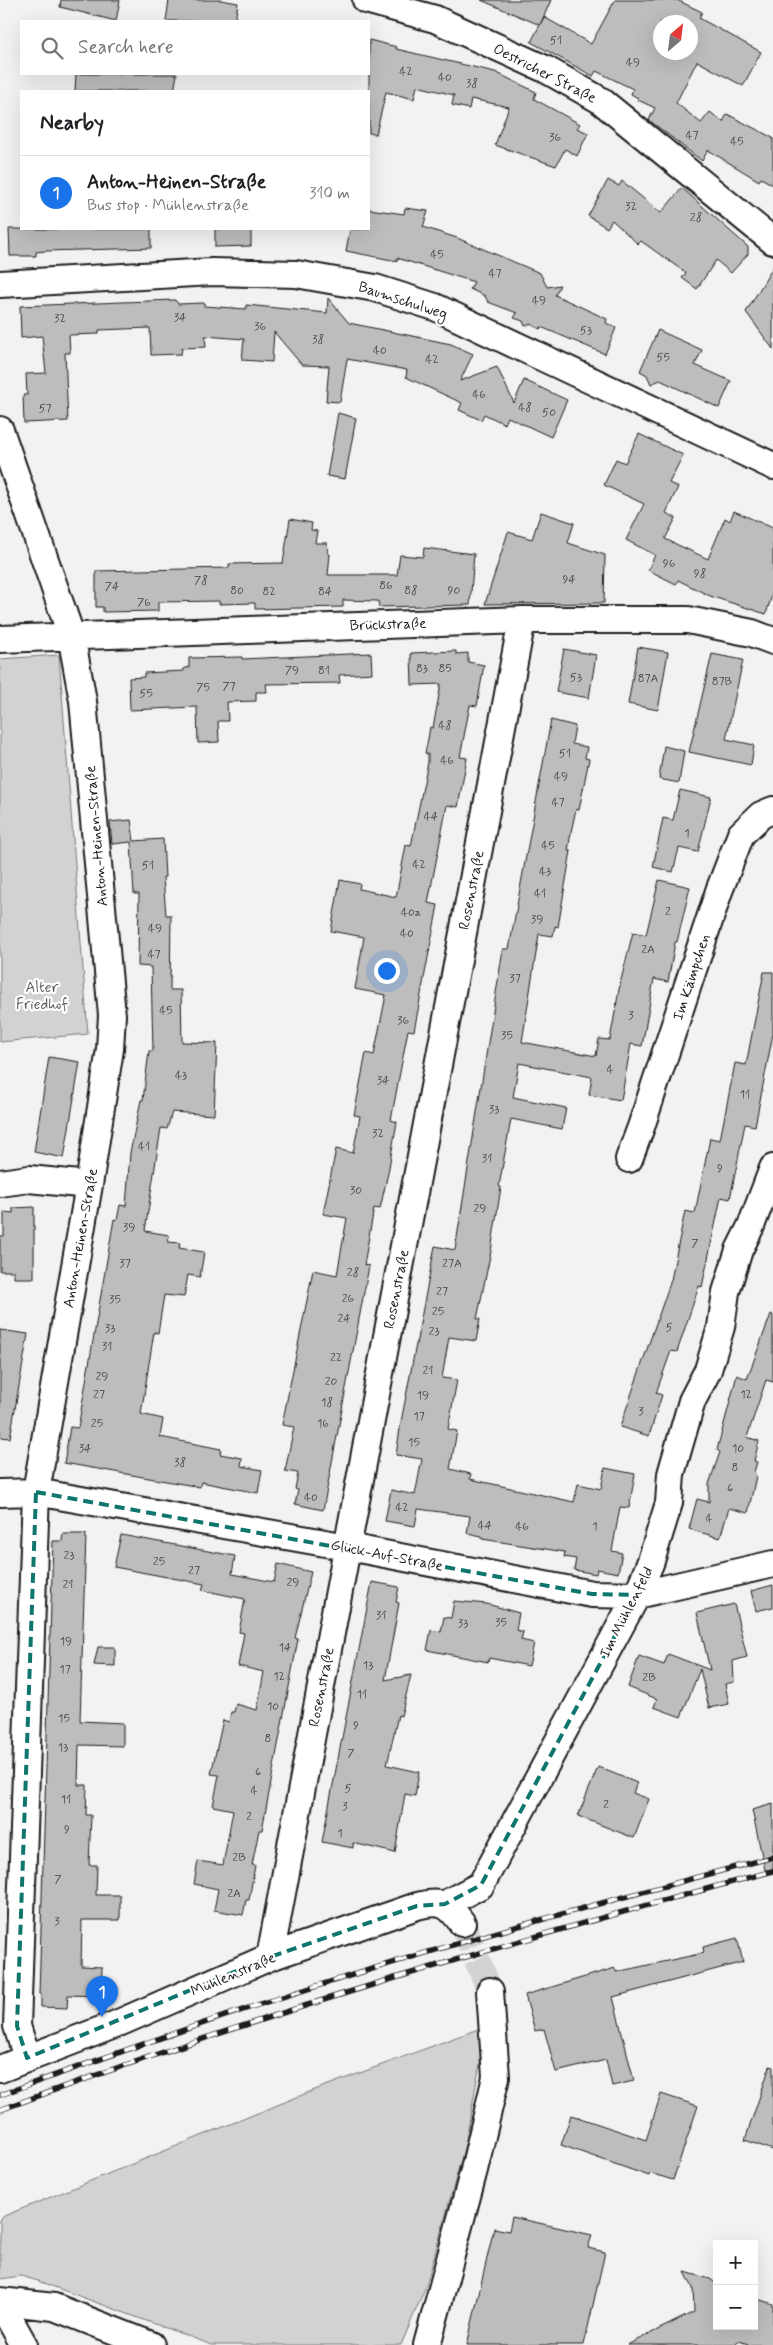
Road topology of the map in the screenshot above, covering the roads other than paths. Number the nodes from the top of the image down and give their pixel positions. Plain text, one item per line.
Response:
1 (366, 0) edge
2 (439, 10) edge
3 (773, 241) edge
4 (0, 284) edge
5 (0, 430) edge
6 (773, 466) edge
7 (522, 620) junction
8 (71, 635) junction
9 (0, 639) edge
10 (773, 641) edge
11 (773, 810) edge
12 (628, 1159) dead end
13 (773, 1168) edge
14 (0, 1183) edge
15 (89, 1185) junction
16 (36, 1492) junction
17 (0, 1493) edge
18 (348, 1547) junction
19 (773, 1564) edge
20 (637, 1595) junction
21 (445, 1904) junction
22 (462, 1923) tunnel mouth
23 (270, 1957) junction
24 (490, 1991) tunnel mouth
25 (27, 2058) junction
26 (0, 2068) edge
27 (0, 2301) edge
28 (24, 2345) edge
29 (151, 2345) edge
30 (427, 2345) edge

1 - 2 street, Oestricher Straße
2 - 3 street, Oestricher Straße
4 - 6 street, Baumschulweg
5 - 8 street, Anton-Heinen-Straße
7 - 8 street, Brückstraße
7 - 10 street, Brückstraße
7 - 18 street, Rosenstraße
8 - 9 street, Brückstraße
8 - 15 street, Anton-Heinen-Straße
11 - 12 street, Im Kämpchen
13 - 20 street, Im Mühlenfeld
14 - 15 street
15 - 16 street, Anton-Heinen-Straße
16 - 17 street, Glück-Auf-Straße
16 - 18 street, Glück-Auf-Straße
16 - 25 street, Anton-Heinen-Straße
18 - 20 street, Glück-Auf-Straße
18 - 23 street, Rosenstraße
19 - 20 street, Glück-Auf-Straße
20 - 21 street, Im Mühlenfeld
21 - 22 street
21 - 23 street, Mühlenstraße
23 - 25 street, Mühlenstraße
24 - 30 street
25 - 26 street, Mühlenstraße
27 - 28 street
27 - 29 street

